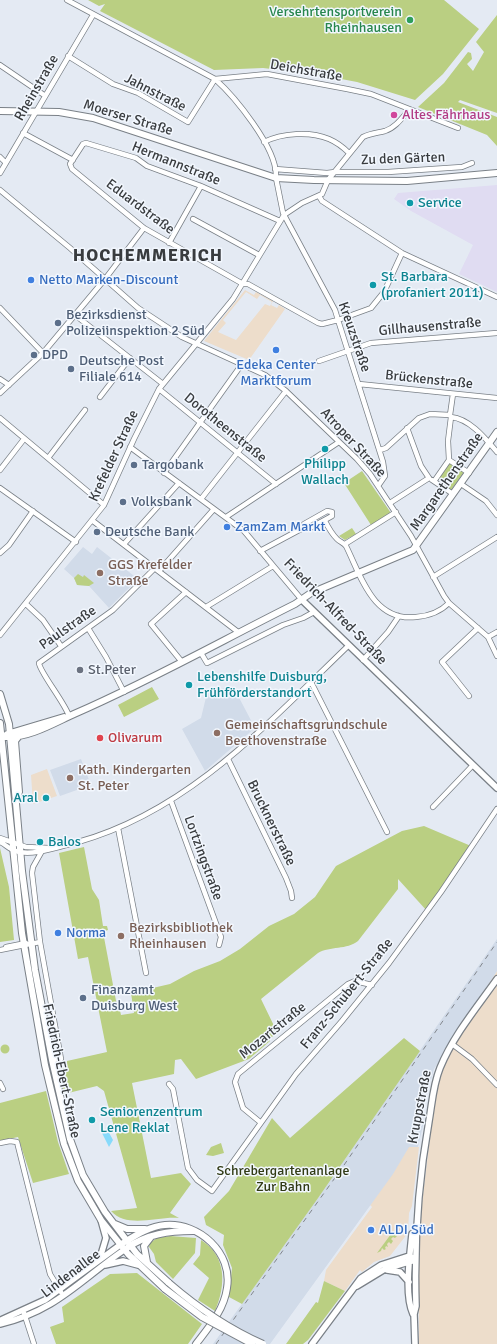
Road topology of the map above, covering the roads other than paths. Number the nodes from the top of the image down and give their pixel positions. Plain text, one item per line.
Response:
1 (67, 0) edge
2 (93, 15) junction
3 (68, 56) junction
4 (0, 65) edge
5 (215, 79) junction
6 (44, 95) junction
7 (409, 110) junction
8 (0, 111) edge
9 (36, 111) junction
10 (458, 128) dead end
11 (23, 134) junction
12 (264, 142) junction
13 (349, 153) junction
14 (0, 157) edge
15 (72, 162) junction
16 (6, 163) junction
17 (472, 163) dead end
18 (334, 172) junction
19 (0, 173) edge
20 (497, 173) edge
21 (276, 174) junction
22 (328, 180) junction
23 (201, 186) junction
24 (0, 190) edge
25 (319, 196) junction
26 (284, 215) junction
27 (193, 218) dead end
28 (280, 221) junction
29 (144, 228) junction
30 (169, 243) junction
31 (402, 253) junction
32 (259, 255) junction
33 (105, 279) junction
34 (243, 284) junction
35 (497, 297) edge
36 (0, 308) edge
37 (75, 315) junction
38 (338, 320) junction
39 (497, 333) edge
40 (196, 344) junction
41 (349, 351) junction
42 (43, 353) junction
43 (130, 358) junction
44 (319, 362) dead end
45 (242, 364) junction
46 (0, 379) edge
47 (163, 384) junction
48 (359, 384) junction
49 (9, 385) junction
50 (159, 389) junction
51 (286, 391) junction
52 (0, 393) edge
53 (453, 394) junction
54 (100, 397) dead end
55 (497, 398) edge
56 (85, 410) dead end
57 (451, 416) junction
58 (0, 418) edge
59 (200, 423) junction
60 (407, 428) junction
61 (497, 432) edge
62 (24, 439) junction
63 (339, 442) junction
64 (489, 443) junction
65 (130, 447) junction
66 (380, 450) junction
67 (237, 452) junction
68 (497, 452) edge
69 (48, 458) junction
70 (449, 460) junction
71 (0, 470) edge
72 (164, 473) junction
73 (469, 473) junction
74 (429, 478) junction
75 (435, 480) junction
76 (179, 483) junction
77 (276, 484) junction
78 (461, 484) junction
79 (378, 486) junction
80 (0, 488) edge
81 (453, 494) junction
82 (201, 499) junction
83 (390, 503) junction
84 (104, 505) junction
85 (214, 509) junction
86 (33, 511) junction
87 (396, 512) junction
88 (497, 515) edge
89 (226, 517) junction
90 (93, 521) junction
91 (325, 521) junction
92 (304, 528) junction
93 (497, 537) edge
94 (76, 542) junction
95 (124, 544) junction
96 (345, 544) junction
97 (417, 546) junction
98 (260, 551) junction
99 (0, 553) edge
100 (272, 566) junction
101 (157, 570) junction
102 (358, 574) junction
103 (433, 577) junction
104 (186, 592) junction
105 (302, 600) junction
106 (449, 603) junction
107 (26, 604) junction
108 (206, 607) junction
109 (314, 612) junction
110 (399, 616) junction
111 (88, 628) junction
112 (478, 628) junction
113 (238, 632) junction
114 (497, 632) edge
115 (1, 633) edge
116 (488, 637) junction
117 (61, 646) junction
118 (348, 646) junction
119 (201, 653) junction
120 (497, 656) edge
121 (363, 660) junction
122 (182, 662) junction
123 (312, 682) junction
124 (124, 692) junction
125 (0, 694) edge
126 (469, 696) dead end
127 (69, 716) junction
128 (0, 723) edge
129 (9, 735) junction
130 (19, 736) junction
131 (1, 737) edge
132 (228, 759) junction
133 (473, 765) junction
134 (497, 788) edge
135 (16, 801) junction
136 (171, 801) junction
137 (433, 807) dead end
138 (497, 809) edge
139 (118, 828) junction
140 (387, 832) dead end
141 (0, 838) edge
142 (0, 842) edge
143 (13, 842) junction
144 (20, 848) junction
145 (51, 848) junction
146 (13, 850) junction
147 (42, 851) junction
148 (292, 898) dead end
149 (40, 942) junction
150 (24, 944) junction
151 (31, 944) junction
152 (219, 945) dead end
153 (0, 950) edge
154 (146, 973) dead end
155 (497, 979) edge
156 (372, 985) junction
157 (452, 1044) junction
158 (52, 1060) junction
159 (0, 1083) edge
160 (169, 1084) dead end
161 (497, 1085) edge
162 (3, 1089) dead end
163 (260, 1122) junction
164 (0, 1144) edge
165 (101, 1220) junction
166 (113, 1223) junction
167 (148, 1229) junction
168 (194, 1231) junction
169 (152, 1236) junction
170 (128, 1243) junction
171 (122, 1247) junction
172 (100, 1258) junction
173 (412, 1260) junction
174 (148, 1264) junction
175 (138, 1265) junction
176 (103, 1266) junction
177 (385, 1269) junction
178 (409, 1282) junction
179 (60, 1290) junction
180 (352, 1290) junction
181 (64, 1296) junction
182 (23, 1311) junction
183 (414, 1314) junction
184 (25, 1317) junction
185 (0, 1322) edge
186 (34, 1344) edge
187 (196, 1344) edge
188 (252, 1344) edge
189 (264, 1344) edge
190 (312, 1344) edge
191 (415, 1344) edge

1 - 2 street
2 - 3 street, Rheinstraße
2 - 5 street
3 - 5 street, Jahnstraße
3 - 6 street, Rheinstraße
4 - 6 street
5 - 7 street, Deichstraße
5 - 12 street, Kreuzstraße
6 - 9 street, Rheinstraße
7 - 10 street, Deichstraße
7 - 13 street
8 - 9 main road, Moerser Straße
9 - 11 street, Rheinstraße
9 - 21 main road, Moerser Straße
11 - 15 street, Eduardstraße
11 - 16 street, Rheinstraße
12 - 13 street
12 - 21 street, Kreuzstraße
13 - 18 street
14 - 16 street
15 - 23 street, Hermannstraße
15 - 29 street, Eduardstraße
16 - 19 street, Rheinstraße
17 - 18 street, Zu den Gärten
18 - 21 street, Moerser Straße
18 - 22 street
20 - 22 main road, Moerser Straße
21 - 22 main road, Moerser Straße
21 - 26 street, Kreuzstraße
22 - 25 street
23 - 28 street, Hermannstraße
23 - 30 street
24 - 33 street, Atroper Straße
25 - 26 street
25 - 31 street
26 - 28 street, Krefelder Straße
26 - 38 street, Kreuzstraße
27 - 32 street
28 - 32 street, Krefelder Straße
29 - 30 street, Eduardstraße
29 - 33 street
30 - 34 street, Eduardstraße
31 - 35 street
31 - 38 street, Eduardstraße
32 - 34 street, Krefelder Straße
33 - 37 street
33 - 40 street, Atroper Straße
34 - 38 street, Eduardstraße
34 - 40 street, Krefelder Straße
36 - 42 street
37 - 42 street
37 - 43 street
38 - 41 street, Kreuzstraße
39 - 41 street, Gillhausenstraße
40 - 45 street, Atroper Straße
40 - 47 street, Krefelder Straße
41 - 44 street, Gillhausenstraße
41 - 48 street, Kreuzstraße
42 - 49 street
43 - 47 street
43 - 54 street
45 - 51 street, Atroper Straße
45 - 59 street
46 - 49 street
47 - 50 street, Krefelder Straße
48 - 53 street, Brückenstraße
48 - 66 street, Kreuzstraße
49 - 52 street
50 - 59 street, Dorotheenstraße
50 - 65 street, Krefelder Straße
51 - 63 street, Atroper Straße
51 - 67 street
53 - 55 street, Brückenstraße
53 - 57 street
56 - 69 street
57 - 60 street
57 - 64 street
57 - 70 street
58 - 62 street
59 - 67 street, Dorotheenstraße
59 - 72 street
60 - 66 street
60 - 74 street
61 - 64 main road, Margarethenstraße
62 - 69 street
62 - 71 street
63 - 77 street
63 - 79 street, Atroper Straße
64 - 68 street
64 - 73 main road, Margarethenstraße
65 - 72 street, Friedrich-Alfred-Straße
65 - 84 street, Krefelder Straße
66 - 79 street, Kreuzstraße
67 - 77 street, Dorotheenstraße
67 - 82 street
69 - 84 street
70 - 73 street
70 - 75 street
72 - 76 street, Friedrich-Alfred-Straße
73 - 78 main road, Margarethenstraße
74 - 75 street
74 - 83 street
75 - 81 street
76 - 82 street, Friedrich-Alfred-Straße
76 - 95 street
77 - 89 street
78 - 81 main road, Margarethenstraße
78 - 88 street
79 - 83 street, Atroper Straße
80 - 86 street
81 - 97 main road, Margarethenstraße
82 - 85 street, Friedrich-Alfred-Straße
83 - 87 street, Atroper Straße
84 - 90 street, Krefelder Straße
85 - 89 street, Friedrich-Alfred-Straße
85 - 101 street, Paulstraße
86 - 94 street
86 - 99 street
87 - 96 street
87 - 97 street, Atroper Straße
89 - 98 street, Friedrich-Alfred-Straße
90 - 94 street, Krefelder Straße
90 - 95 street
91 - 92 street
91 - 92 street
91 - 96 street
92 - 98 street
93 - 103 street
94 - 107 street, Krefelder Straße
95 - 101 street
96 - 102 street
97 - 102 main road
97 - 103 street, Atroper Straße
98 - 100 street, Friedrich-Alfred-Straße
100 - 105 street, Friedrich-Alfred-Straße
100 - 108 street
101 - 104 street
101 - 111 street, Paulstraße
102 - 105 main road
102 - 110 street
103 - 106 street, Atroper Straße
104 - 108 street
104 - 122 street
105 - 109 street, Friedrich-Alfred-Straße
105 - 113 main road
106 - 110 street
106 - 112 street, Atroper Straße
107 - 115 street, Krefelder Straße
107 - 117 street
108 - 113 street
109 - 118 street, Friedrich-Alfred-Straße
109 - 119 street
110 - 121 street
111 - 117 street, Paulstraße
111 - 124 street
112 - 116 street, Atroper Straße
112 - 126 street
113 - 119 main road
114 - 116 street
116 - 120 street, Atroper Straße
117 - 127 street, Paulstraße
118 - 121 street, Friedrich-Alfred-Straße
118 - 123 street
119 - 122 main road
121 - 133 street, Friedrich-Alfred-Straße
122 - 124 main road
123 - 132 street
123 - 140 street
124 - 127 main road
125 - 129 main road, Friedrich-Ebert-Straße
127 - 129 main road
127 - 130 main road
128 - 131 main road, Friedrich-Ebert-Straße
129 - 130 main road
129 - 131 main road
129 - 135 main road, Friedrich-Ebert-Straße
130 - 135 main road, Friedrich-Ebert-Straße
131 - 143 main road, Friedrich-Ebert-Straße
132 - 136 street
132 - 148 street, Brucknerstraße
133 - 134 street, Friedrich-Alfred-Straße
133 - 137 street
135 - 144 main road, Friedrich-Ebert-Straße
136 - 139 street
136 - 152 street, Lortzingstraße
138 - 156 street, Franz-Schubert-Straße
139 - 145 street
139 - 154 street
141 - 143 street
142 - 146 street
143 - 144 street
143 - 146 main road, Friedrich-Ebert-Straße
144 - 145 street
144 - 146 street
144 - 147 street
144 - 151 main road, Friedrich-Ebert-Straße
145 - 147 street
146 - 150 main road, Friedrich-Ebert-Straße
147 - 149 street, Friedrich-Ebert-Straße
149 - 151 street
149 - 158 street, Friedrich-Ebert-Straße
150 - 151 street
150 - 153 street
150 - 165 main road, Friedrich-Ebert-Straße
151 - 158 main road, Friedrich-Ebert-Straße
155 - 157 street, Kruppstraße
156 - 163 street, Franz-Schubert-Straße
156 - 163 street, Mozartstraße
157 - 161 street
157 - 173 street, Kruppstraße
158 - 166 main road, Friedrich-Ebert-Straße
159 - 162 street
160 - 163 street, Franz-Schubert-Straße
164 - 179 street
165 - 171 main road, Friedrich-Ebert-Straße
165 - 172 street
166 - 167 main road
166 - 170 main road, Friedrich-Ebert-Straße
167 - 168 main road
167 - 170 main road
168 - 169 main road
168 - 187 main road
169 - 170 main road
169 - 174 main road
170 - 171 main road, Lindenallee
170 - 174 main road, Friedrich-Ebert-Straße
171 - 172 street, Lindenallee
171 - 175 main road, Friedrich-Ebert-Straße
171 - 176 street, Lindenallee
172 - 179 street, Lindenallee
173 - 177 street
173 - 178 street
173 - 180 street
173 - 183 street
174 - 189 main road, Friedrich-Ebert-Straße, bridge
175 - 176 street
175 - 188 main road, Friedrich-Ebert-Straße, bridge
176 - 181 street, Lindenallee
177 - 178 street
177 - 180 street
178 - 183 street
179 - 181 street
179 - 182 street, Lindenallee
180 - 190 street
181 - 184 street, Lindenallee
182 - 184 street
182 - 185 street, Lindenallee
183 - 191 street
184 - 185 street, Lindenallee
184 - 186 street

